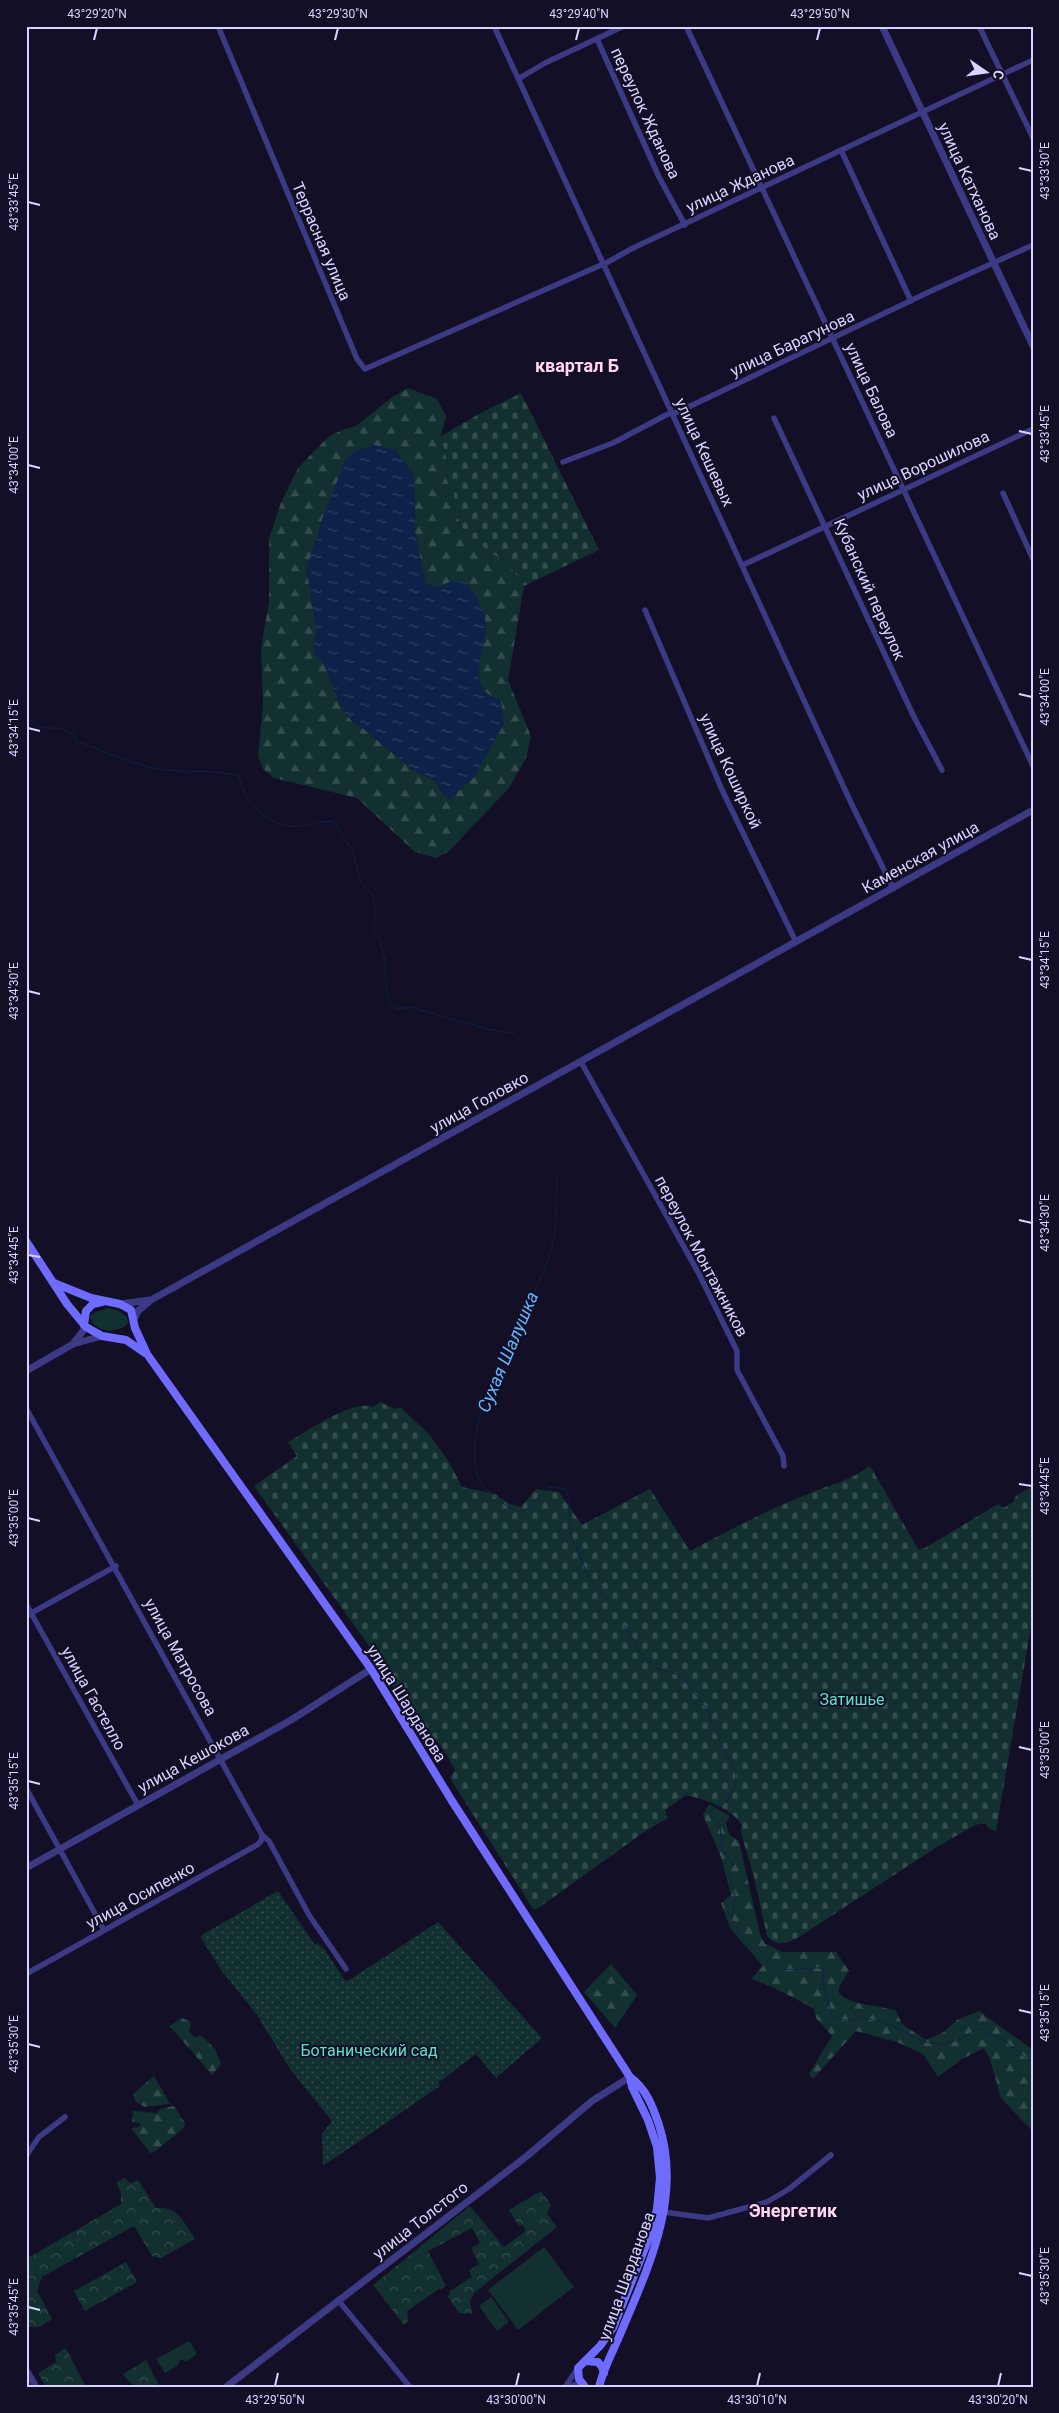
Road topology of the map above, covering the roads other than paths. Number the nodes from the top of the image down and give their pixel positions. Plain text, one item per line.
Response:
1 (218, 26) edge
2 (494, 26) edge
3 (624, 26) edge
4 (686, 26) edge
5 (882, 26) edge
6 (980, 26) edge
7 (597, 40) junction
8 (1033, 60) edge
9 (1002, 74) junction
10 (518, 79) junction
11 (922, 112) junction
12 (1033, 138) edge
13 (841, 150) junction
14 (763, 188) junction
15 (685, 224) junction
16 (1033, 245) edge
17 (993, 263) junction
18 (603, 264) junction
19 (910, 301) junction
20 (459, 328) joint
21 (833, 339) junction
22 (1033, 346) edge
23 (672, 413) junction
24 (774, 418) dead end
25 (1033, 429) edge
26 (563, 462) dead end
27 (903, 490) junction
28 (1003, 493) dead end
29 (826, 526) junction
30 (1033, 559) edge
31 (743, 565) junction
32 (645, 610) dead end
33 (1033, 766) edge
34 (942, 770) dead end
35 (1033, 810) edge
36 (893, 888) junction
37 (821, 928) joint
38 (796, 942) junction
39 (581, 1062) junction
40 (26, 1241) edge
41 (54, 1283) junction
42 (151, 1300) junction
43 (102, 1302) junction
44 (120, 1304) junction
45 (134, 1321) junction
46 (85, 1326) junction
47 (102, 1336) junction
48 (118, 1337) junction
49 (73, 1344) junction
50 (147, 1354) junction
51 (26, 1371) edge
52 (26, 1408) edge
53 (784, 1466) dead end
54 (116, 1566) junction
55 (26, 1604) edge
56 (29, 1614) edge
57 (371, 1669) junction
58 (221, 1758) junction
59 (26, 1788) edge
60 (138, 1805) junction
61 (262, 1836) junction
62 (60, 1849) junction
63 (26, 1868) edge
64 (104, 1930) junction
65 (346, 1969) dead end
66 (26, 1974) edge
67 (630, 2076) junction
68 (65, 2117) dead end
69 (832, 2155) dead end
70 (26, 2156) edge
71 (664, 2212) junction
72 (338, 2300) junction
73 (585, 2361) junction
74 (578, 2368) junction
75 (26, 2370) edge
76 (601, 2380) edge
77 (583, 2384) edge
78 (36, 2387) edge
79 (226, 2387) edge
80 (410, 2387) edge
81 (565, 2387) edge
82 (569, 2387) edge

1 - 20 street, Террасная улица
2 - 10 street, улица Кешевых
3 - 7 street
4 - 14 street, улица Балова
5 - 11 street, улица Катханова
6 - 9 street
7 - 10 street
7 - 15 street, переулок Жданова
8 - 9 street, улица Жданова
9 - 11 street, улица Жданова
9 - 12 street
10 - 18 street, улица Кешевых
11 - 13 street, улица Жданова
11 - 17 street, улица Катханова
13 - 14 street, улица Жданова
13 - 19 street
14 - 15 street, улица Жданова
14 - 21 street, улица Балова
15 - 18 street, улица Жданова
16 - 17 street, улица Барагунова
17 - 19 street, улица Барагунова
17 - 22 street, улица Катханова
18 - 20 street, улица Жданова
18 - 23 street, улица Кешевых
19 - 21 street, улица Барагунова
21 - 23 street, улица Барагунова
21 - 27 street, улица Балова
23 - 26 street, улица Барагунова
23 - 31 street, улица Кешевых
24 - 29 street, Кубанский переулок
25 - 27 street, улица Ворошилова
27 - 29 street, улица Ворошилова
27 - 33 street, улица Балова
28 - 30 street
29 - 31 street, улица Ворошилова
29 - 34 street, Кубанский переулок
31 - 36 street, улица Кешевых
32 - 38 street, улица Коширкой
35 - 36 street, Каменская улица
36 - 37 street, Каменская улица
37 - 38 street, улица Головко
38 - 39 street, улица Головко
39 - 42 street, улица Головко
39 - 53 street, переулок Монтажников
40 - 41 main road
41 - 43 main road
41 - 46 main road
42 - 44 street
42 - 45 street
43 - 44 main road
43 - 46 main road
44 - 45 main road
45 - 48 main road
45 - 50 main road
46 - 47 main road
46 - 49 street
47 - 48 main road
47 - 49 street
48 - 50 main road
49 - 51 street
50 - 57 main road, улица Шарданова
52 - 54 street, улица Матросова
54 - 56 street
54 - 58 street, улица Матросова
55 - 56 street, улица Гастелло
56 - 60 street, улица Гастелло
57 - 58 street, улица Кешокова
57 - 67 main road, улица Шарданова
58 - 60 street, улица Кешокова
58 - 61 street, улица Матросова
59 - 62 street
60 - 62 street, улица Кешокова
61 - 64 street, улица Осипенко
61 - 65 street, улица Матросова
62 - 63 street, улица Кешокова
62 - 64 street
64 - 66 street, улица Осипенко
67 - 71 main road, улица Шарданова
67 - 72 street, улица Толстого
67 - 73 main road, улица Шарданова
68 - 70 street
69 - 71 street
71 - 76 main road, улица Шарданова
72 - 79 street, улица Толстого
72 - 80 street
73 - 74 main road
73 - 76 main road
74 - 77 main road
74 - 81 street
75 - 78 street
76 - 77 main road
77 - 82 street

